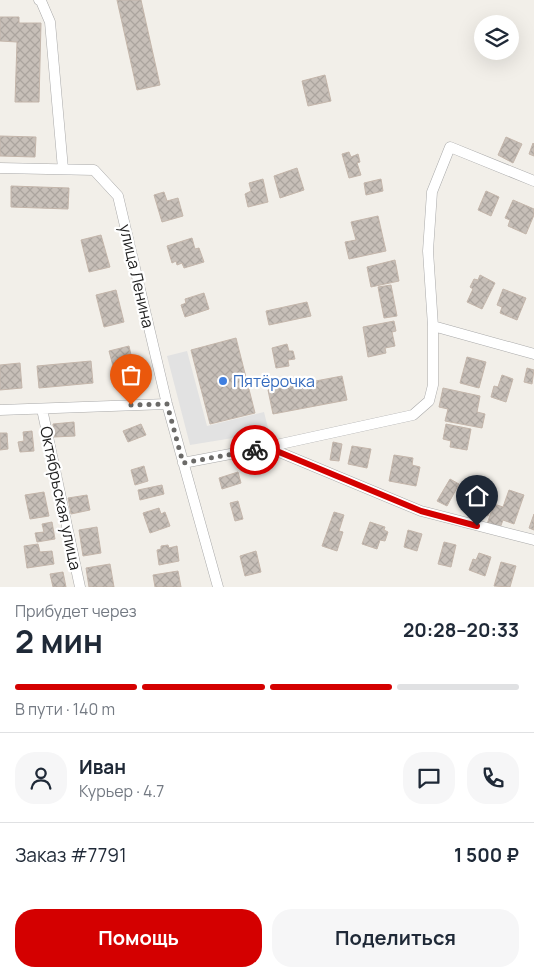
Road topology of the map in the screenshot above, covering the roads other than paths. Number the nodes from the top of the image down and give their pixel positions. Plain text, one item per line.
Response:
1 (39, 0) edge
2 (0, 168) edge
3 (63, 169) junction
4 (534, 181) edge
5 (434, 326) junction
6 (534, 354) edge
7 (167, 404) junction
8 (42, 409) junction
9 (0, 410) edge
10 (267, 447) junction
11 (183, 463) junction
12 (534, 540) edge
13 (80, 587) edge
14 (218, 587) edge

1 - 3 street
2 - 3 street
3 - 7 street, улица Ленина
4 - 5 street
5 - 6 street
5 - 10 street
7 - 8 street
7 - 11 street, улица Ленина
8 - 9 street
8 - 13 street, Октябрьская улица
10 - 11 street
10 - 12 street
11 - 14 street, улица Ленина

